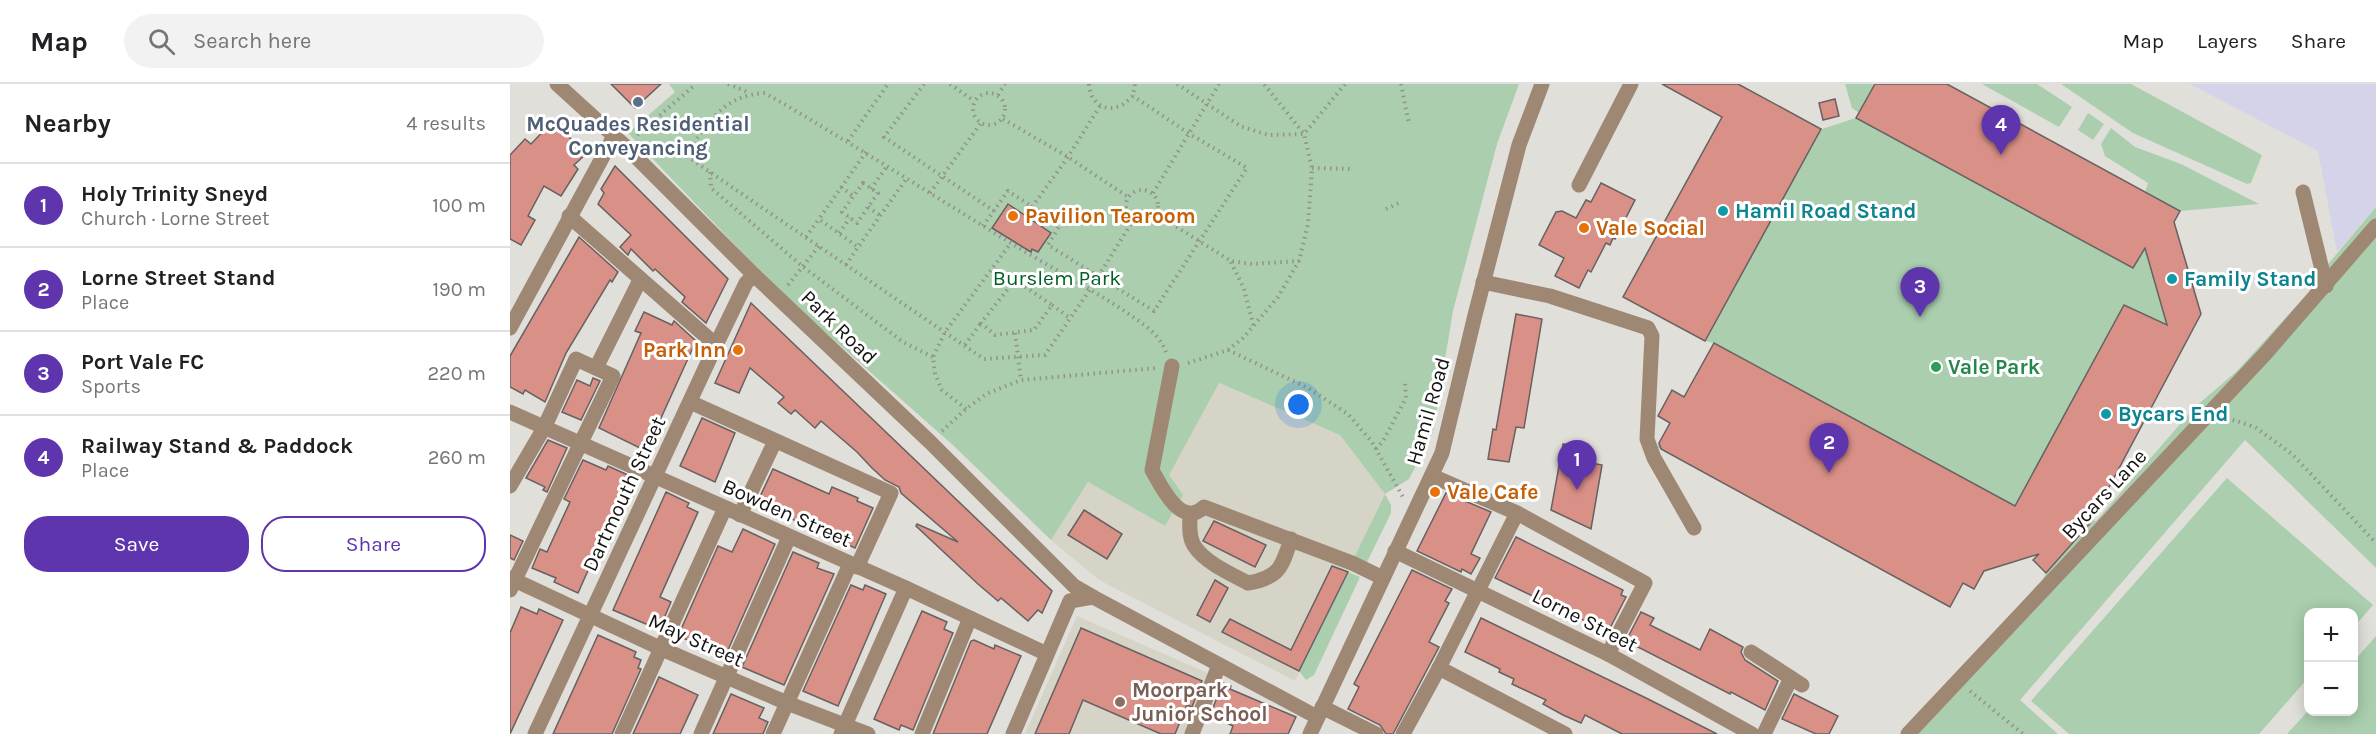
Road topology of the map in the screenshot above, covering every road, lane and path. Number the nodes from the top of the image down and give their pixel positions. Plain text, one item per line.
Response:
1 (557, 84) edge
2 (696, 84) edge
3 (728, 84) edge
4 (888, 84) edge
5 (924, 84) edge
6 (950, 84) edge
7 (1005, 84) edge
8 (1089, 84) edge
9 (1135, 84) edge
10 (1177, 84) edge
11 (1219, 84) edge
12 (1264, 84) edge
13 (1345, 84) edge
14 (1401, 84) edge
15 (1542, 84) edge
16 (1631, 84) edge
17 (751, 94) junction
18 (998, 95) junction
19 (1133, 96) junction
20 (975, 101) junction
21 (1207, 104) junction
22 (1100, 106) junction
23 (1003, 118) junction
24 (981, 123) junction
25 (1409, 124) dead end
26 (1190, 134) junction
27 (1304, 134) junction
28 (619, 140) junction
29 (848, 141) junction
30 (866, 152) junction
31 (1068, 157) junction
32 (888, 165) junction
33 (1312, 168) junction
34 (1351, 169) dead end
35 (710, 171) junction
36 (942, 176) junction
37 (907, 178) junction
38 (1579, 185) dead end
39 (841, 187) junction
40 (871, 189) junction
41 (2303, 192) dead end
42 (930, 193) junction
43 (1153, 194) junction
44 (853, 196) junction
45 (1128, 197) junction
46 (1401, 202) dead end
47 (868, 207) junction
48 (1032, 207) junction
49 (1386, 209) dead end
50 (994, 211) junction
51 (1156, 214) junction
52 (569, 216) junction
53 (881, 216) junction
54 (850, 218) junction
55 (819, 219) junction
56 (1134, 219) junction
57 (984, 226) junction
58 (2376, 226) edge
59 (839, 233) junction
60 (806, 237) junction
61 (1200, 241) junction
62 (1011, 243) junction
63 (819, 246) junction
64 (858, 247) junction
65 (1231, 261) junction
66 (1299, 261) junction
67 (846, 265) junction
68 (802, 266) junction
69 (797, 273) dead end
70 (754, 275) junction
71 (1098, 277) junction
72 (640, 280) junction
73 (1483, 282) junction
74 (2326, 286) junction
75 (1089, 291) junction
76 (1052, 305) junction
77 (1071, 319) junction
78 (512, 320) edge
79 (981, 323) junction
80 (1254, 328) junction
81 (945, 332) junction
82 (1015, 333) junction
83 (716, 345) junction
84 (965, 345) junction
85 (1228, 350) junction
86 (933, 357) junction
87 (1018, 357) junction
88 (1172, 366) junction
89 (596, 368) junction
90 (1021, 380) junction
91 (1405, 383) dead end
92 (690, 402) junction
93 (966, 409) junction
94 (510, 412) edge
95 (2210, 413) junction
96 (544, 428) junction
97 (775, 441) junction
98 (930, 442) junction
99 (581, 444) junction
100 (1376, 449) junction
101 (1432, 476) junction
102 (656, 477) junction
103 (510, 486) edge
104 (725, 508) junction
105 (1517, 513) junction
106 (1190, 514) junction
107 (740, 515) junction
108 (1413, 516) junction
109 (1694, 528) dead end
110 (789, 537) junction
111 (1291, 539) junction
112 (2376, 543) edge
113 (1395, 551) junction
114 (853, 566) junction
115 (1383, 578) junction
116 (511, 583) edge
117 (906, 588) junction
118 (1478, 590) junction
119 (1093, 597) junction
120 (590, 616) junction
121 (970, 618) junction
122 (662, 649) junction
123 (1750, 652) dead end
124 (1047, 654) junction
125 (1608, 654) junction
126 (1219, 665) junction
127 (1439, 668) junction
128 (727, 677) junction
129 (1955, 682) junction
130 (787, 703) junction
131 (1319, 712) junction
132 (843, 729) edge
133 (535, 734) edge
134 (622, 734) edge
135 (701, 734) edge
136 (773, 734) edge
137 (868, 734) edge
138 (922, 734) edge
139 (1013, 734) edge
140 (1192, 734) edge
141 (1310, 734) edge
142 (1376, 734) edge
143 (1403, 734) edge
144 (1565, 734) edge
145 (1752, 734) edge
146 (1764, 734) edge
147 (1908, 734) edge
148 (2023, 734) edge

1 - 28 street, Park Road
2 - 28 path
3 - 17 path
4 - 29 path
5 - 36 path
6 - 20 path
7 - 18 path
8 - 22 path
9 - 19 path
10 - 21 path
11 - 21 path
12 - 27 path
13 - 27 path
14 - 25 path
15 - 73 street, Hamil Road
16 - 38 street
17 - 29 path
17 - 35 path
18 - 20 path
18 - 23 path
19 - 22 path
19 - 26 path
20 - 24 path
21 - 26 path
21 - 27 path
22 - 31 path
23 - 24 path
23 - 31 path
24 - 36 path
26 - 43 path
26 - 61 path
27 - 33 path
28 - 52 street
28 - 70 street, Park Road
29 - 30 path
30 - 32 path
30 - 39 path
31 - 45 path
31 - 48 path
32 - 37 path
32 - 40 path
33 - 34 path
33 - 66 path
35 - 60 path
35 - 68 path
36 - 42 path
36 - 50 path
37 - 42 path
37 - 53 path
39 - 44 path
39 - 55 path
40 - 44 path
40 - 47 path
41 - 74 street
42 - 57 path
43 - 45 path
43 - 51 path
44 - 54 path
45 - 56 path
46 - 49 path
47 - 53 path
47 - 54 path
48 - 50 path
48 - 71 path
50 - 57 path
51 - 56 path
51 - 61 path
52 - 72 street
52 - 78 street
53 - 64 path
54 - 59 path
55 - 59 path
55 - 60 path
56 - 71 path
57 - 62 path
58 - 74 street, Bycars Lane
59 - 64 path
60 - 63 path
61 - 65 path
61 - 71 path
62 - 75 path
62 - 81 path
63 - 67 path
63 - 68 path
64 - 67 path
65 - 66 path
65 - 80 path
66 - 80 path
67 - 81 path
68 - 69 path
68 - 86 path
70 - 83 street, Dartmouth Street
70 - 98 street, Park Road
71 - 75 path
72 - 83 street
72 - 89 street
73 - 101 street, Hamil Road
73 - 109 street
74 - 95 street, Bycars Lane
75 - 77 path
75 - 88 path
76 - 77 path
76 - 79 path
76 - 82 path
77 - 87 path
79 - 82 path
79 - 84 path
80 - 85 path
81 - 84 path
81 - 86 path
82 - 87 path
83 - 92 street, Dartmouth Street
84 - 87 path
85 - 88 path
85 - 100 path
86 - 93 path
87 - 90 path
88 - 90 path
88 - 106 street
89 - 96 street
89 - 99 street
90 - 93 path
91 - 100 path
92 - 97 street
92 - 102 street, Dartmouth Street
93 - 98 path
94 - 96 street, Bowden Street
95 - 112 path
95 - 129 street, Bycars Lane
96 - 99 street, Bowden Street
96 - 103 street
97 - 107 street
97 - 114 street
98 - 119 street, Park Road
99 - 102 street, Bowden Street
99 - 116 street
100 - 108 path
101 - 105 street
101 - 108 street, Hamil Road
102 - 104 street, Bowden Street
102 - 120 street, Dartmouth Street
104 - 107 street, Bowden Street
104 - 122 street
105 - 118 street
105 - 125 street
106 - 111 street
106 - 111 street
107 - 110 street, Bowden Street
108 - 113 street, Hamil Road
110 - 114 street, Bowden Street
110 - 128 street
111 - 115 street
113 - 115 street, Hamil Road
113 - 118 street, Lorne Street
114 - 117 street, Bowden Street
114 - 130 street
115 - 131 street, Hamil Road
116 - 120 street, May Street
117 - 121 street, Bowden Street
117 - 132 street
118 - 125 street, Lorne Street
118 - 127 street
119 - 124 street
119 - 126 street, Park Road
120 - 122 street, May Street
120 - 133 street, Dartmouth Street
121 - 124 street, Bowden Street
121 - 138 street
122 - 128 street, May Street
122 - 134 street
123 - 146 street
124 - 139 street
125 - 145 street, Lorne Street
126 - 131 street, Park Road
126 - 140 street
127 - 143 street
127 - 144 street
128 - 130 street, May Street
128 - 135 street
129 - 147 street, Bycars Lane
129 - 148 path
130 - 132 street, May Street
130 - 136 street
131 - 141 street, Hamil Road
131 - 142 street, Park Road
132 - 137 street, May Street

